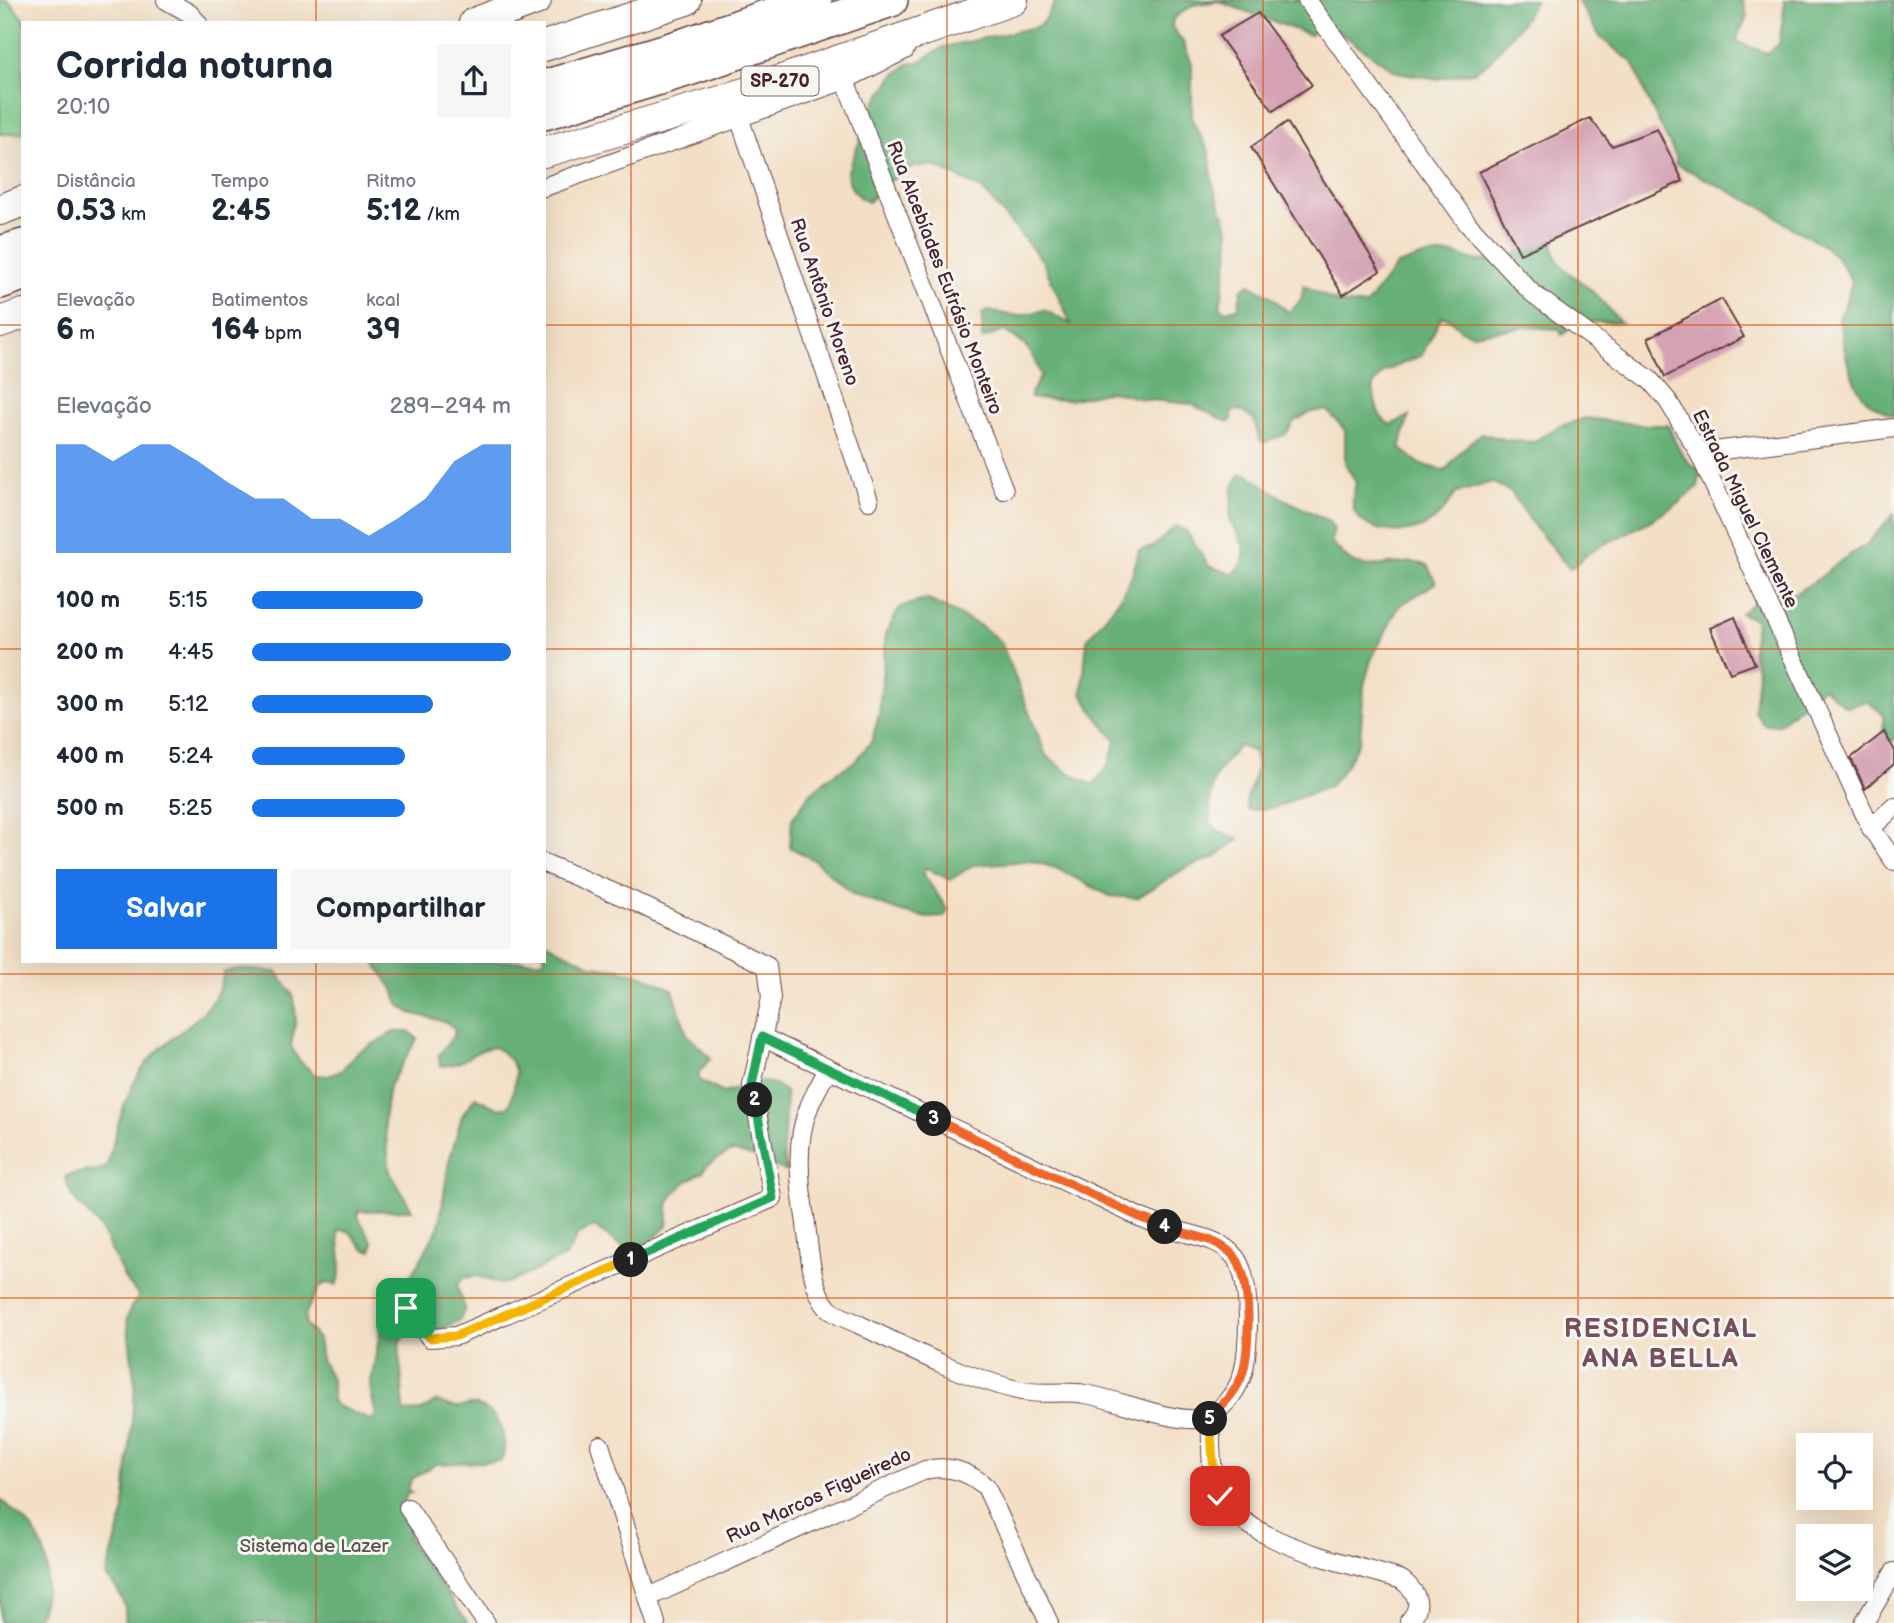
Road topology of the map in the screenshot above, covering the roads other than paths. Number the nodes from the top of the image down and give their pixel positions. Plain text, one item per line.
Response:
1 (166, 0) edge
2 (536, 0) edge
3 (686, 0) edge
4 (815, 0) edge
5 (891, 0) edge
6 (1013, 0) edge
7 (1307, 0) edge
8 (979, 11) junction
9 (196, 21) edge
10 (479, 21) edge
11 (546, 45) edge
12 (845, 80) junction
13 (546, 86) edge
14 (546, 112) edge
15 (739, 117) junction
16 (546, 151) edge
17 (546, 186) edge
18 (21, 247) edge
19 (0, 253) edge
20 (21, 275) edge
21 (0, 282) edge
22 (21, 315) edge
23 (0, 322) edge
24 (1894, 428) edge
25 (1699, 453) junction
26 (1004, 490) dead end
27 (869, 501) dead end
28 (1894, 807) edge
29 (1871, 828) junction
30 (1894, 861) edge
31 (546, 864) edge
32 (762, 1037) junction
33 (828, 1069) junction
34 (406, 1308) dead end
35 (1210, 1415) junction
36 (600, 1445) dead end
37 (408, 1508) dead end
38 (1894, 1572) edge
39 (649, 1597) junction
40 (1409, 1621) dead end
41 (486, 1623) edge
42 (656, 1623) edge
43 (1049, 1623) edge
44 (1864, 1623) edge

1 - 9 street
2 - 10 highway
3 - 11 highway
4 - 13 highway
5 - 14 highway, SP-270
6 - 8 highway, SP-270
7 - 25 street, Estrada Miguel Clemente
8 - 12 street
8 - 16 highway, SP-270
12 - 15 street
12 - 26 street, Rua Alcebíades Eufrásio Monteiro
15 - 17 street
15 - 27 street, Rua Antônio Moreno
18 - 19 highway
20 - 21 highway
22 - 23 highway
24 - 25 street
25 - 29 street, Estrada Miguel Clemente
28 - 29 street
29 - 30 street, Estrada Miguel Clemente
31 - 32 street
32 - 33 street
32 - 34 street
33 - 35 street
33 - 35 street
35 - 40 street
36 - 39 street
37 - 41 street
38 - 44 street
39 - 42 street
39 - 43 street, Rua Marcos Figueiredo

